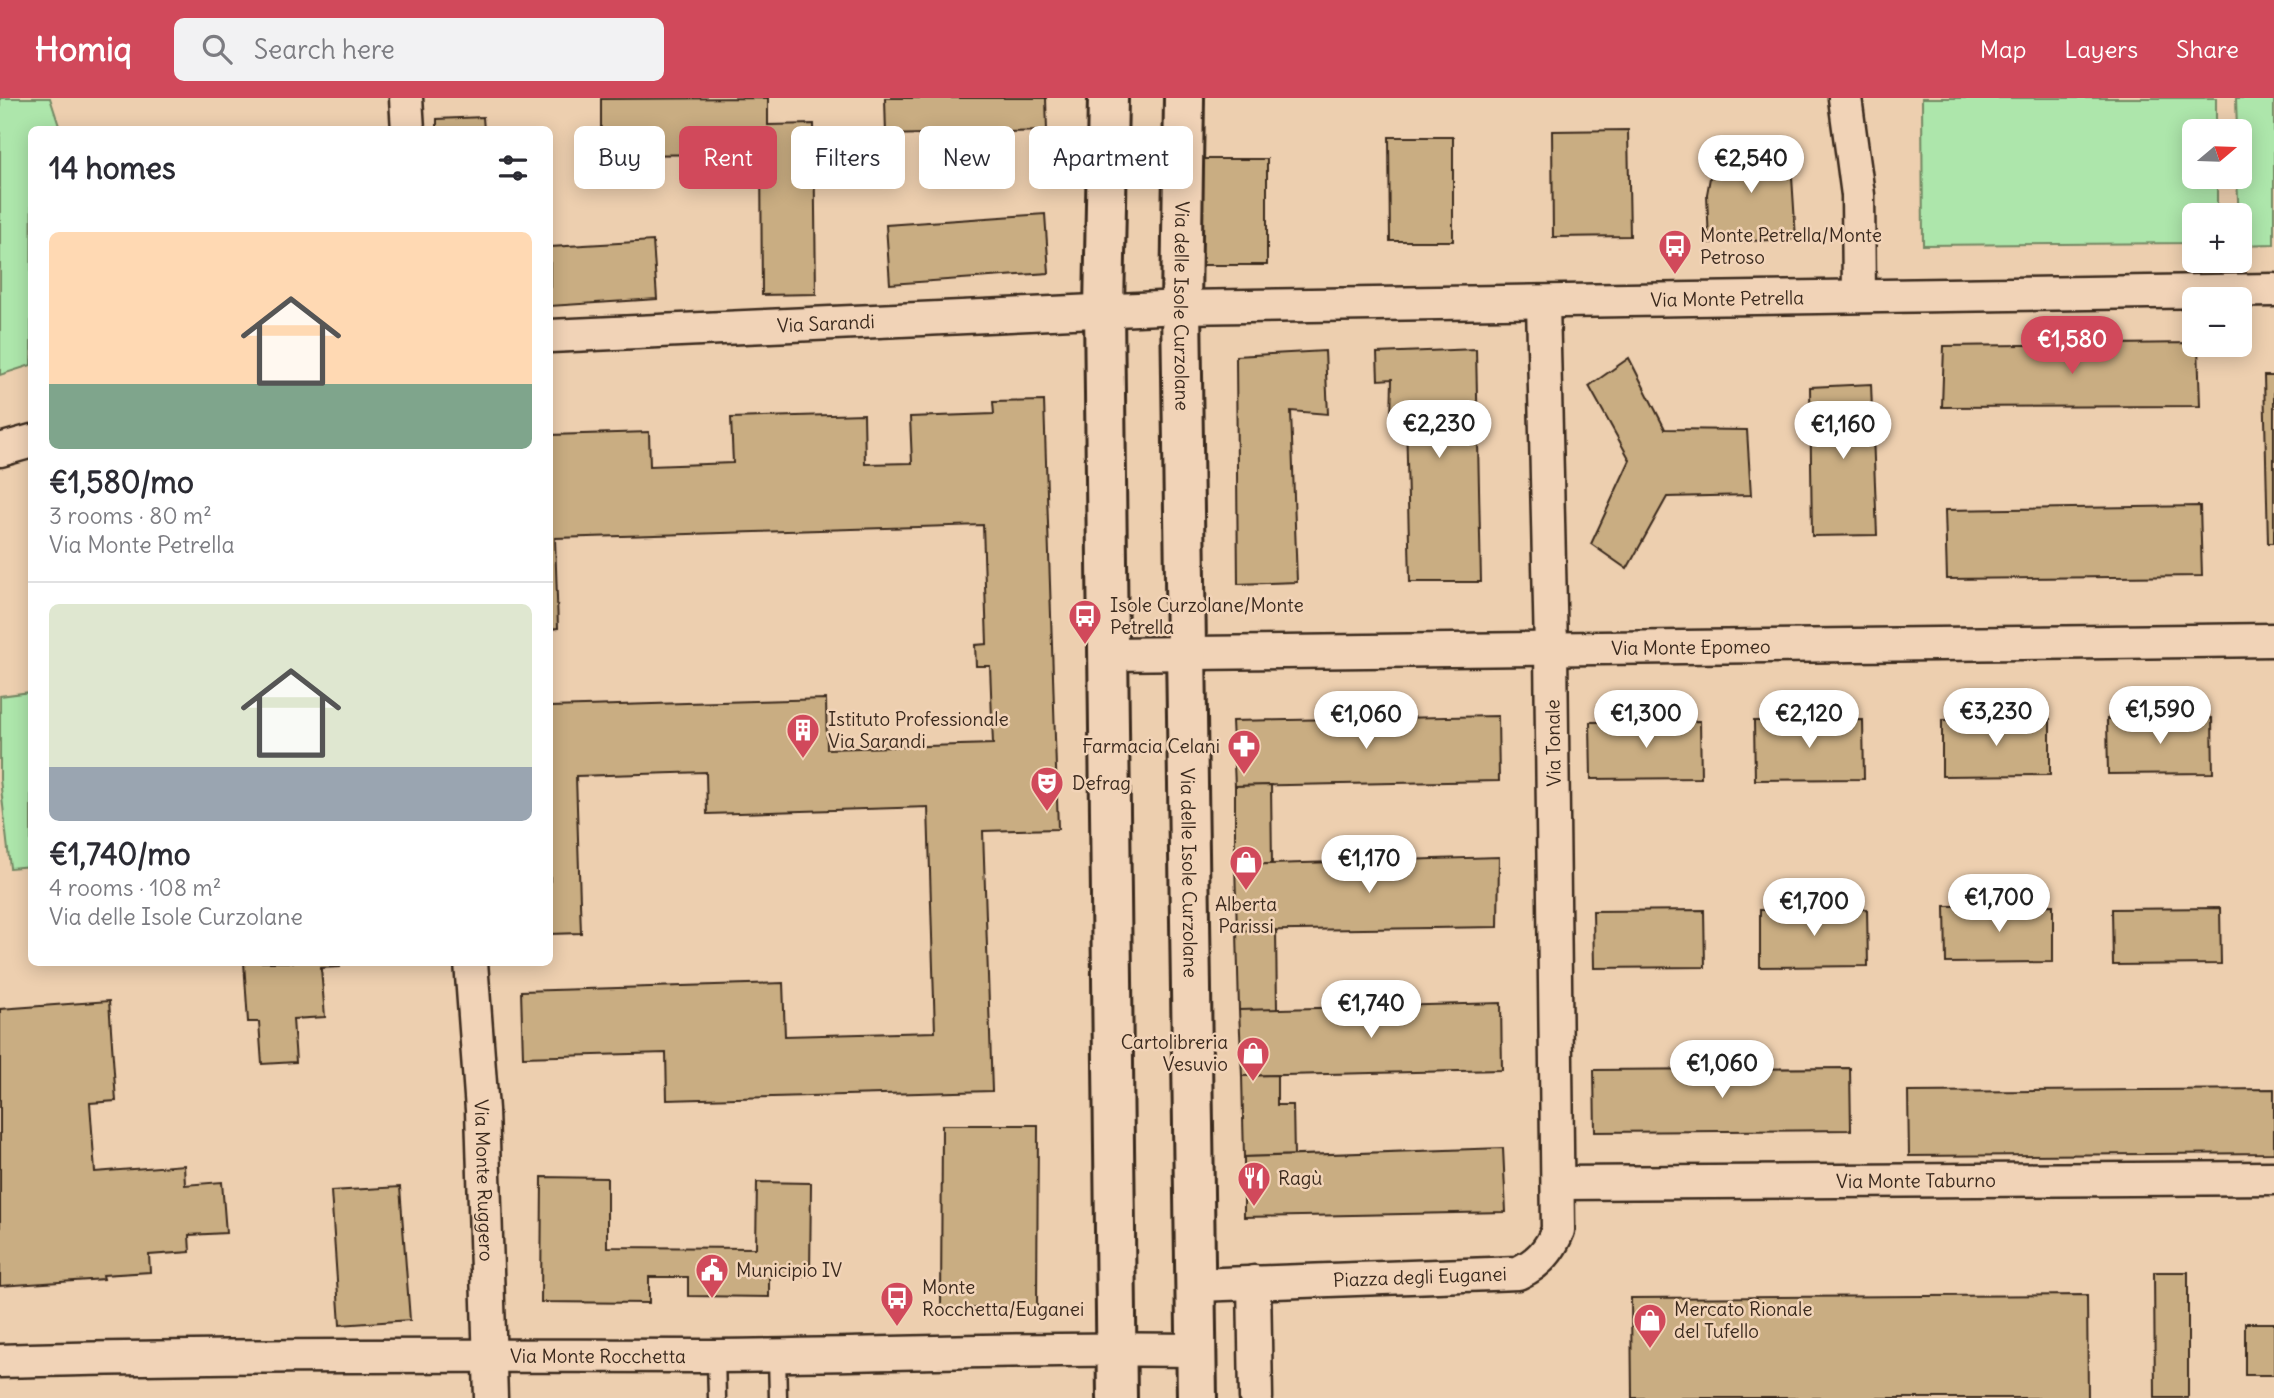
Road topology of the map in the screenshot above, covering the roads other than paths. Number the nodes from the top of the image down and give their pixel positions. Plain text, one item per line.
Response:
1 (406, 98) edge
2 (1108, 98) edge
3 (1184, 98) edge
4 (1845, 98) edge
5 (408, 126) edge
6 (2274, 290) edge
7 (1859, 295) junction
8 (1543, 303) junction
9 (1181, 307) junction
10 (1104, 310) junction
11 (553, 336) edge
12 (28, 443) edge
13 (0, 450) edge
14 (2274, 640) edge
15 (1551, 650) junction
16 (1108, 653) junction
17 (1188, 654) junction
18 (471, 966) edge
19 (2274, 1178) edge
20 (1559, 1183) junction
21 (1254, 1283) junction
22 (1196, 1285) junction
23 (1117, 1349) junction
24 (1197, 1350) junction
25 (491, 1355) junction
26 (777, 1355) junction
27 (716, 1356) junction
28 (0, 1362) edge
29 (491, 1398) edge
30 (717, 1398) edge
31 (779, 1398) edge
32 (1117, 1398) edge
33 (1197, 1398) edge
34 (1256, 1398) edge

1 - 5 street
2 - 10 street
3 - 9 street, Via delle Isole Curzolane
4 - 7 street
6 - 7 street, Via Monte Petrella
7 - 8 street, Via Monte Petrella
8 - 9 street, Via Monte Petrella
8 - 15 street, Via Tonale
9 - 10 street, Via Sarandi
9 - 17 street, Via delle Isole Curzolane
10 - 11 street, Via Sarandi
10 - 16 street
12 - 13 street
14 - 15 street, Via Monte Epomeo
15 - 17 street, Via Monte Epomeo
15 - 20 street, Via Tonale
16 - 17 street, Via Monte Epomeo
16 - 23 street
17 - 22 street, Via delle Isole Curzolane
18 - 25 street, Via Monte Ruggero
19 - 20 street, Via Monte Taburno
20 - 21 street, Piazza degli Euganei
21 - 22 street, Piazza degli Euganei
21 - 34 street
22 - 24 street, Via delle Isole Curzolane
23 - 24 street, Via Monte Rocchetta
23 - 26 street, Via Monte Rocchetta
23 - 32 street
24 - 33 street, Via delle Isole Curzolane
25 - 27 street, Via Monte Rocchetta
25 - 28 street, Via Monte Rocchetta
25 - 29 street, Via Monte Ruggero
26 - 27 street, Via Monte Rocchetta
26 - 31 lane
27 - 30 lane

